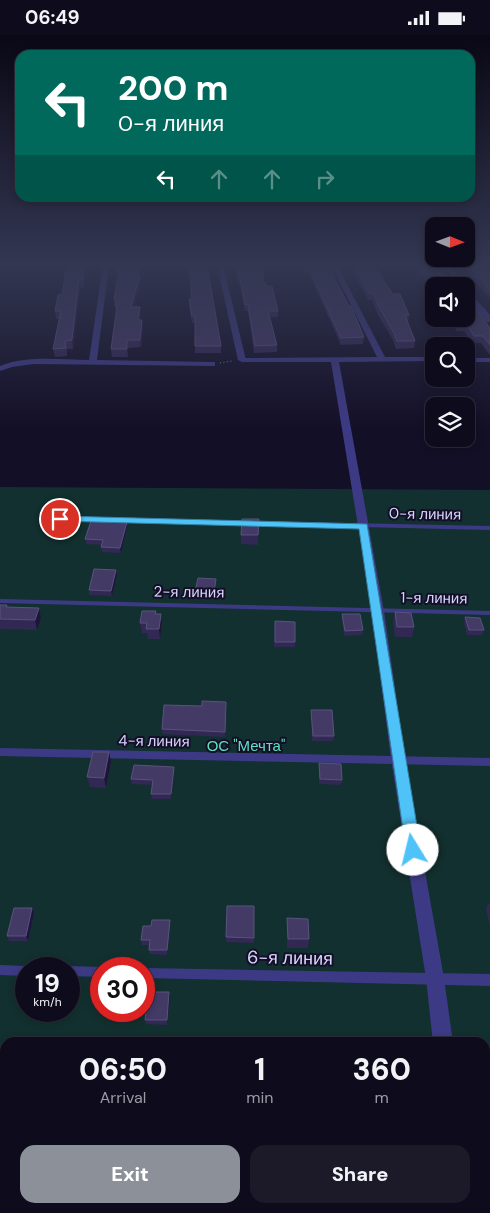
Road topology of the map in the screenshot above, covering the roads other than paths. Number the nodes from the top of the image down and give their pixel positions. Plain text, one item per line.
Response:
1 (98, 320) edge
2 (233, 320) edge
3 (362, 320) edge
4 (335, 359) junction
5 (382, 359) junction
6 (425, 359) edge
7 (475, 360) edge
8 (490, 360) edge
9 (92, 363) junction
10 (212, 364) road end
11 (0, 369) edge
12 (60, 519) dead end
13 (363, 526) junction
14 (490, 528) edge
15 (0, 601) edge
16 (378, 611) junction
17 (490, 613) edge
18 (0, 752) edge
19 (398, 759) junction
20 (490, 762) edge
21 (0, 970) edge
22 (15, 971) edge
23 (155, 973) edge
24 (435, 978) junction
25 (490, 980) edge
26 (442, 1037) edge

1 - 9 street
2 - 4 street
3 - 5 street
4 - 5 street
4 - 13 street
5 - 6 street
7 - 8 street
9 - 10 street
9 - 11 street
12 - 13 lane, 0-я линия
13 - 14 lane, 0-я линия
13 - 16 street
15 - 16 lane, 2-я линия
16 - 17 lane, 1-я линия
16 - 19 street
18 - 19 lane, 4-я линия
19 - 20 lane, 4-я линия
19 - 24 street
21 - 22 lane
23 - 24 lane, 6-я линия
24 - 25 lane, 6-я линия
24 - 26 street

